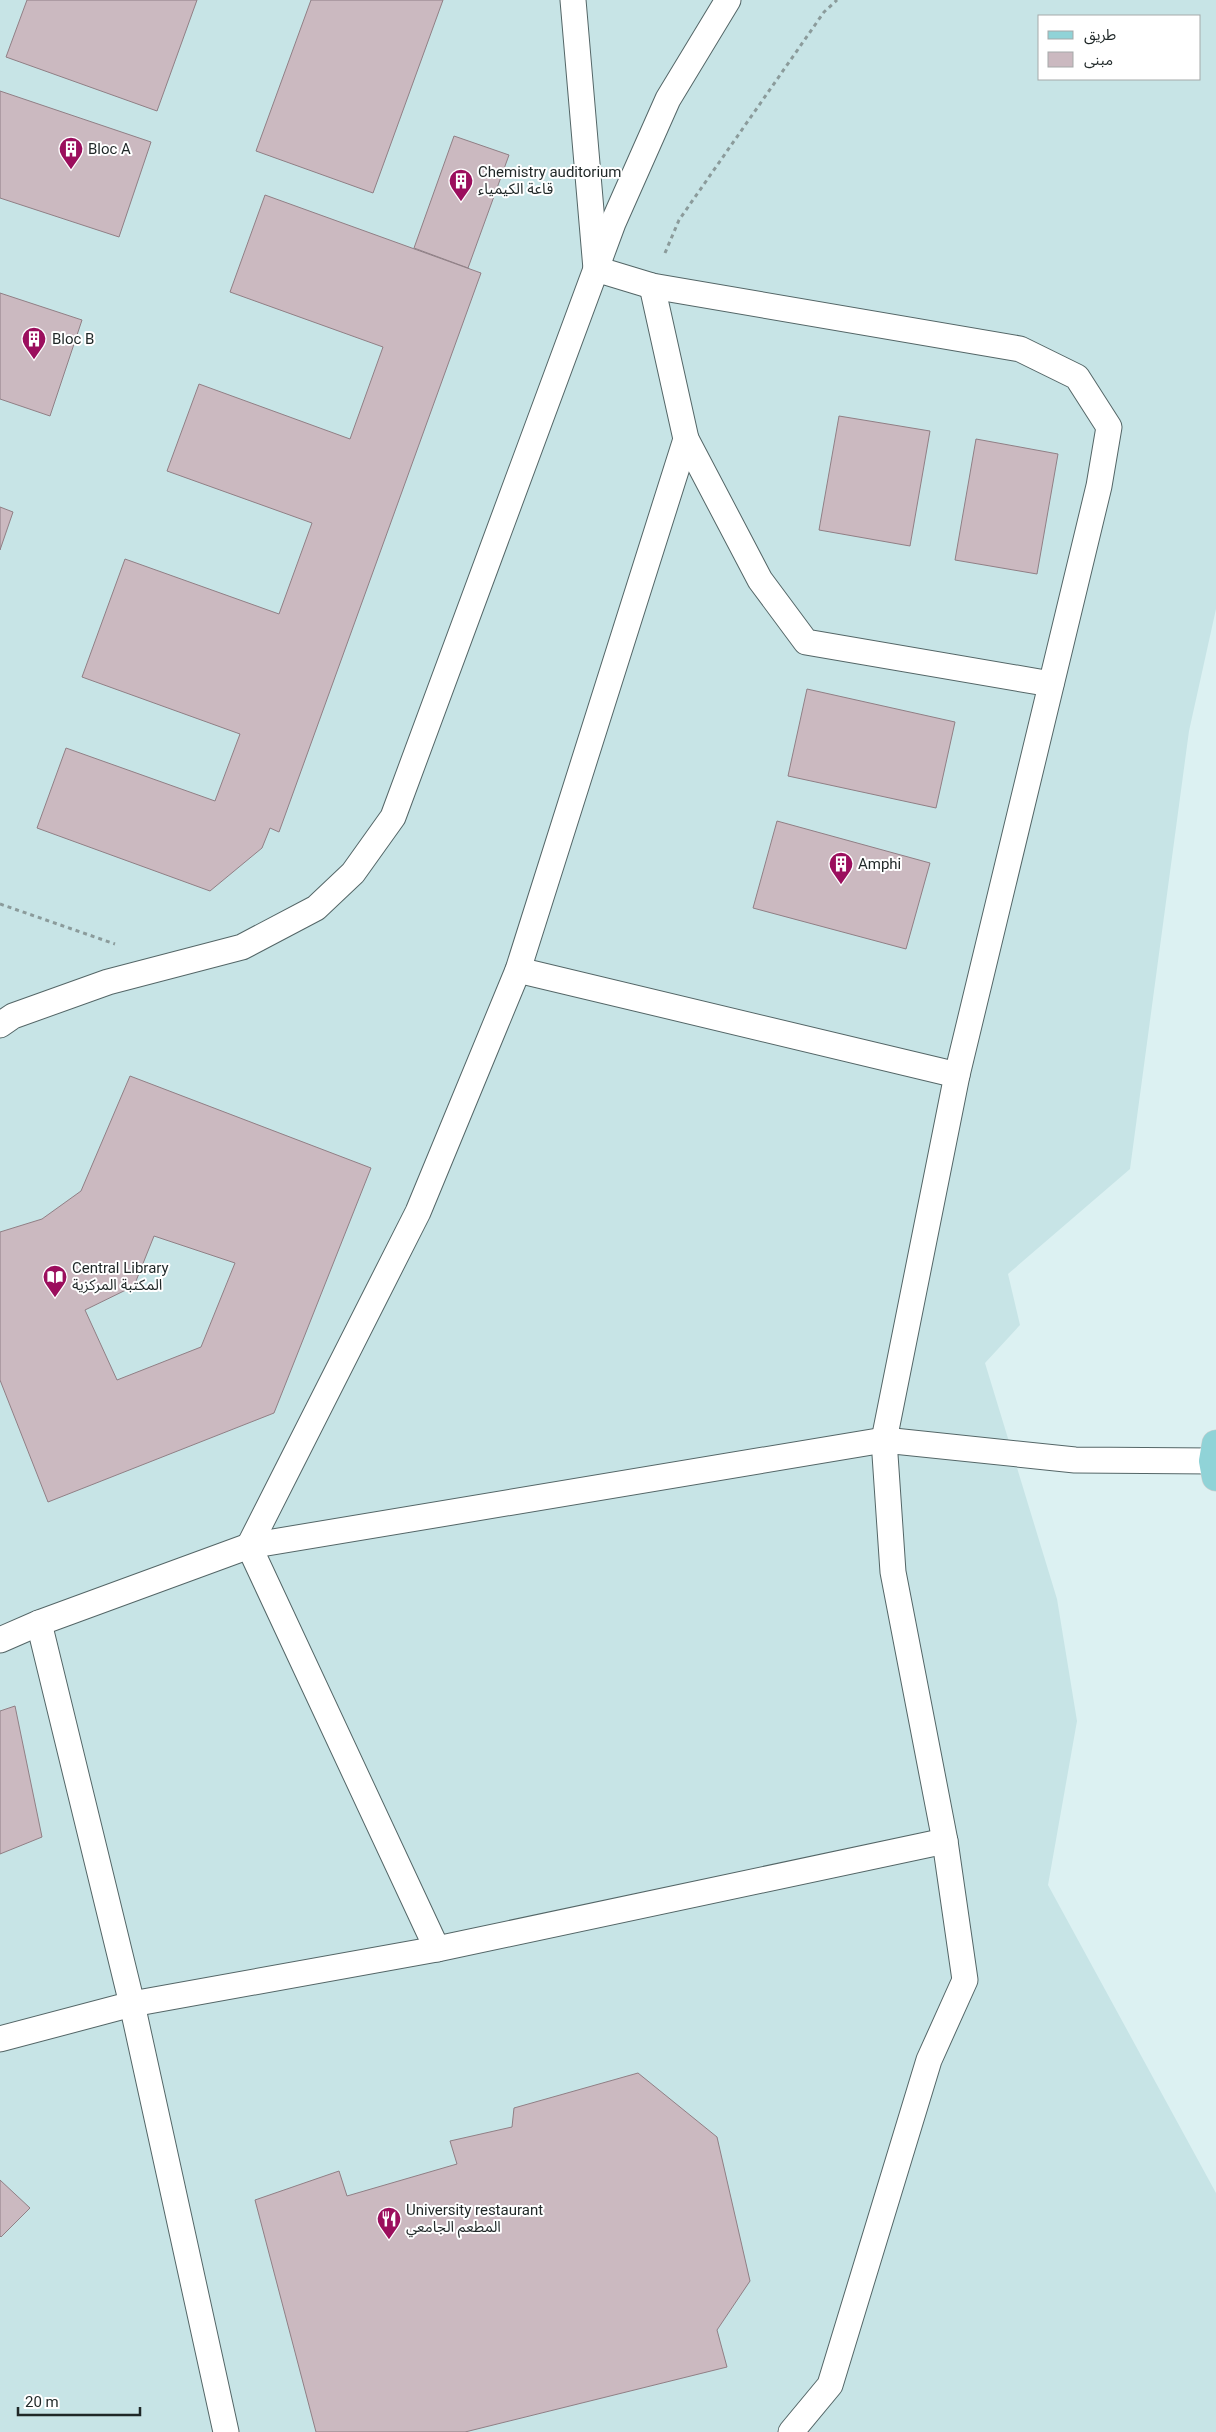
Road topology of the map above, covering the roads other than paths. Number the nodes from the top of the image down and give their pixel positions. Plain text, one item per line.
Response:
1 (573, 0) edge
2 (728, 0) edge
3 (596, 269) junction
4 (652, 286) junction
5 (686, 439) junction
6 (1051, 684) junction
7 (518, 970) junction
8 (0, 1025) edge
9 (957, 1075) junction
10 (884, 1440) junction
11 (1215, 1461) edge
12 (249, 1546) junction
13 (39, 1623) junction
14 (0, 1640) edge
15 (945, 1841) junction
16 (437, 1949) junction
17 (132, 2004) junction
18 (0, 2039) edge
19 (226, 2432) edge
20 (791, 2432) edge

1 - 3 lane
2 - 3 lane
3 - 4 lane
3 - 8 lane
4 - 5 lane
4 - 6 lane
5 - 6 lane
5 - 7 lane
6 - 9 lane
7 - 9 lane
7 - 12 lane
9 - 10 lane
10 - 11 lane
10 - 12 lane
10 - 15 lane
12 - 13 lane
12 - 16 lane
13 - 14 lane
13 - 17 lane
15 - 16 lane
15 - 20 lane
16 - 17 lane
17 - 18 lane
17 - 19 lane

